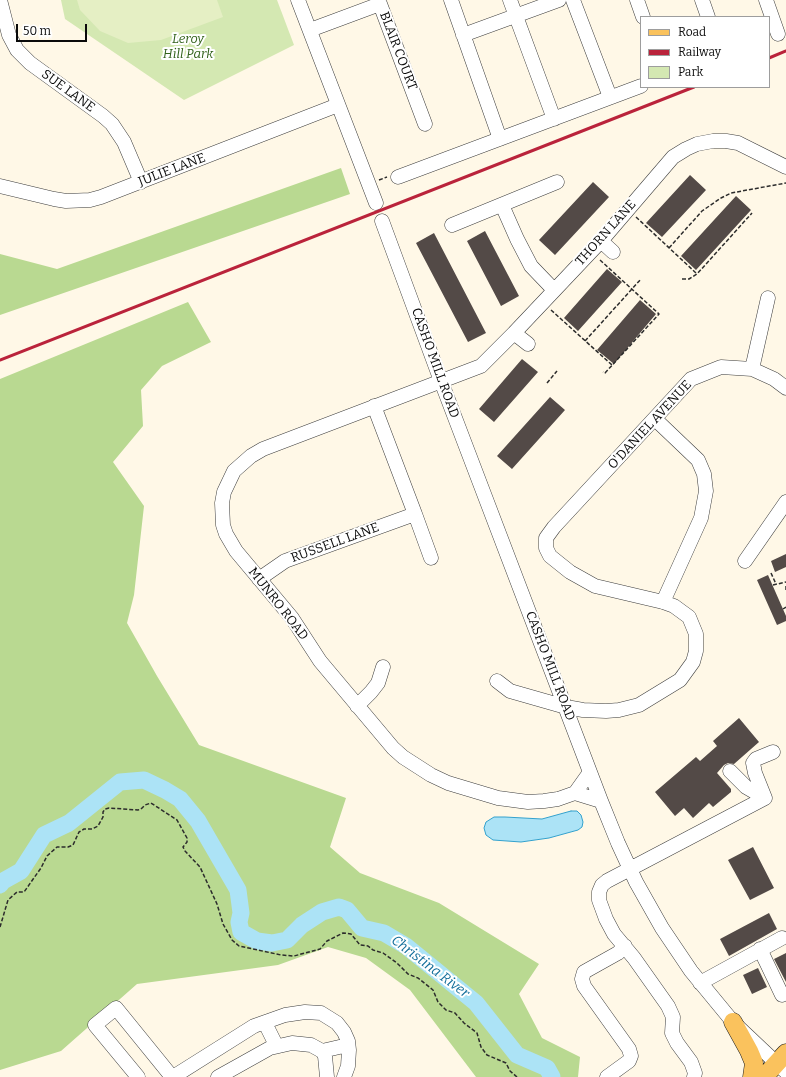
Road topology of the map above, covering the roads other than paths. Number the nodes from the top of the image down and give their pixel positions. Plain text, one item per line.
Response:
1 (0, 0) edge
2 (298, 0) edge
3 (451, 0) edge
4 (510, 0) edge
5 (559, 0) edge
6 (573, 0) edge
7 (637, 0) edge
8 (702, 0) edge
9 (766, 0) edge
10 (516, 16) junction
11 (643, 16) edge
12 (708, 16) edge
13 (310, 30) junction
14 (778, 34) edge
15 (463, 35) junction
16 (640, 86) edge
17 (610, 97) junction
18 (338, 105) junction
19 (554, 119) junction
20 (425, 124) dead end
21 (500, 138) junction
22 (786, 166) edge
23 (398, 177) dead end
24 (141, 182) junction
25 (557, 182) dead end
26 (0, 186) edge
27 (376, 203) dead end
28 (502, 205) junction
29 (382, 221) dead end
30 (452, 225) dead end
31 (600, 240) junction
32 (613, 252) dead end
33 (554, 290) junction
34 (768, 298) dead end
35 (514, 333) junction
36 (528, 344) dead end
37 (752, 369) junction
38 (441, 381) junction
39 (786, 388) edge
40 (374, 406) junction
41 (655, 419) junction
42 (786, 502) edge
43 (415, 514) junction
44 (431, 558) dead end
45 (745, 561) dead end
46 (259, 579) junction
47 (663, 602) junction
48 (384, 667) dead end
49 (496, 681) dead end
50 (358, 706) junction
51 (566, 707) junction
52 (773, 752) dead end
53 (730, 771) dead end
54 (590, 772) junction
55 (575, 793) junction
56 (765, 798) junction
57 (601, 801) junction
58 (630, 869) junction
59 (782, 938) dead end
60 (625, 946) junction
61 (760, 950) junction
62 (700, 983) junction
63 (782, 995) dead end
64 (733, 1022) junction
65 (265, 1023) junction
66 (276, 1045) junction
67 (348, 1045) junction
68 (322, 1051) junction
69 (783, 1063) edge
70 (138, 1077) edge
71 (173, 1077) edge
72 (218, 1077) edge
73 (327, 1077) edge
74 (344, 1077) edge
75 (607, 1077) edge
76 (694, 1077) edge
77 (752, 1077) edge
78 (764, 1077) edge

1 - 24 street, SUE LANE
2 - 13 street
3 - 15 street
4 - 10 street
5 - 10 street
6 - 17 street
7 - 11 street
8 - 12 street
9 - 14 street
10 - 15 street
10 - 19 street
13 - 18 street
13 - 20 street, BLAIR COURT
15 - 21 street
16 - 17 street
17 - 19 street
18 - 24 street, JULIE LANE
18 - 27 street
19 - 21 street
21 - 23 street
22 - 31 street, THORN LANE
24 - 26 street, JULIE LANE
25 - 28 street
28 - 30 street
28 - 33 street
29 - 38 street, CASHO MILL ROAD
31 - 32 street
31 - 33 street, THORN LANE
33 - 35 street, THORN LANE
34 - 37 street
35 - 36 street
35 - 38 street, THORN LANE
37 - 39 street, O'DANIEL AVENUE
37 - 41 street, O'DANIEL AVENUE
38 - 40 street, MUNRO ROAD
38 - 51 street, CASHO MILL ROAD
40 - 43 street
40 - 46 street, MUNRO ROAD
41 - 47 street
41 - 47 street, O'DANIEL AVENUE
42 - 45 street
43 - 44 street
43 - 46 street, RUSSELL LANE
46 - 50 street, MUNRO ROAD
47 - 51 street
48 - 50 street
49 - 51 street
50 - 55 street, MUNRO ROAD
51 - 54 street, CASHO MILL ROAD
52 - 56 street
53 - 56 street
54 - 55 street
54 - 57 street, CASHO MILL ROAD
55 - 57 street
56 - 58 street
57 - 58 street, CASHO MILL ROAD
58 - 60 street
58 - 62 street, CASHO MILL ROAD
59 - 61 street
60 - 75 street
60 - 76 street
61 - 62 street
61 - 63 street
62 - 64 street, CASHO MILL ROAD
64 - 69 street, CASHO MILL ROAD
64 - 77 main road
65 - 66 street
65 - 67 street
65 - 71 street
66 - 68 street
66 - 72 street
67 - 68 street
67 - 74 street
68 - 73 street
69 - 78 main road
70 - 71 street

